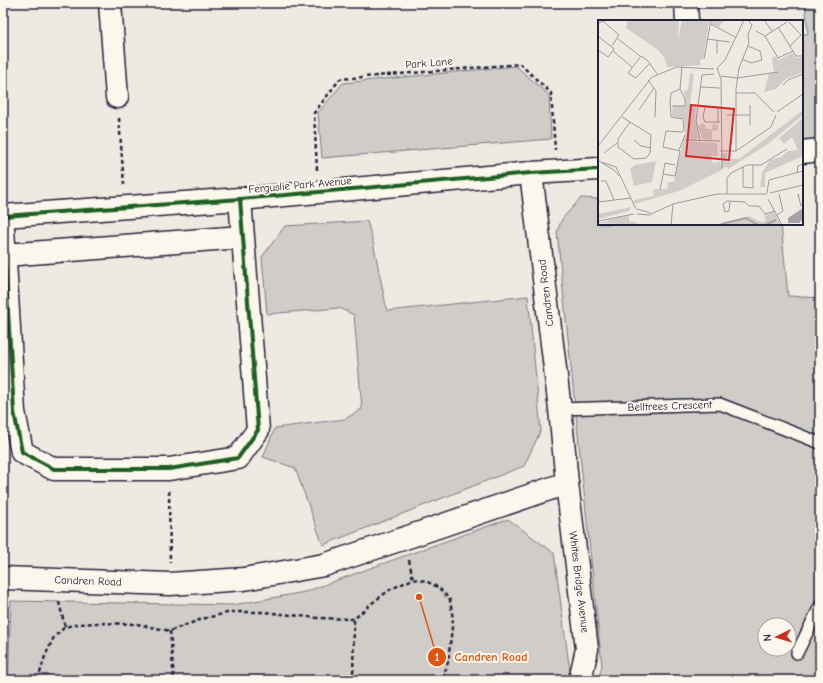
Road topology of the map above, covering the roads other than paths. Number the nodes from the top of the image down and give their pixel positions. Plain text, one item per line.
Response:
1 (110, 3) edge
2 (686, 3) edge
3 (687, 20) edge
4 (117, 97) road end
5 (820, 150) edge
6 (803, 152) edge
7 (598, 169) edge
8 (531, 173) junction
9 (240, 199) junction
10 (3, 216) edge
11 (3, 228) edge
12 (242, 237) junction
13 (5, 255) junction
14 (560, 409) junction
15 (820, 443) edge
16 (566, 483) junction
17 (3, 578) edge
18 (820, 606) edge
19 (797, 653) dead end
20 (580, 680) edge

1 - 4 street
2 - 3 street
5 - 6 street
7 - 8 street, Ferguslie Park Avenue
8 - 9 street, Ferguslie Park Avenue
8 - 14 street, Candren Road
9 - 10 street, Ferguslie Park Avenue
9 - 12 street
11 - 13 street
12 - 13 street
12 - 13 street
14 - 15 lane, Belltrees Crescent
14 - 16 street, Candren Road
16 - 17 street, Candren Road
16 - 20 street, Whites Bridge Avenue
18 - 19 lane

